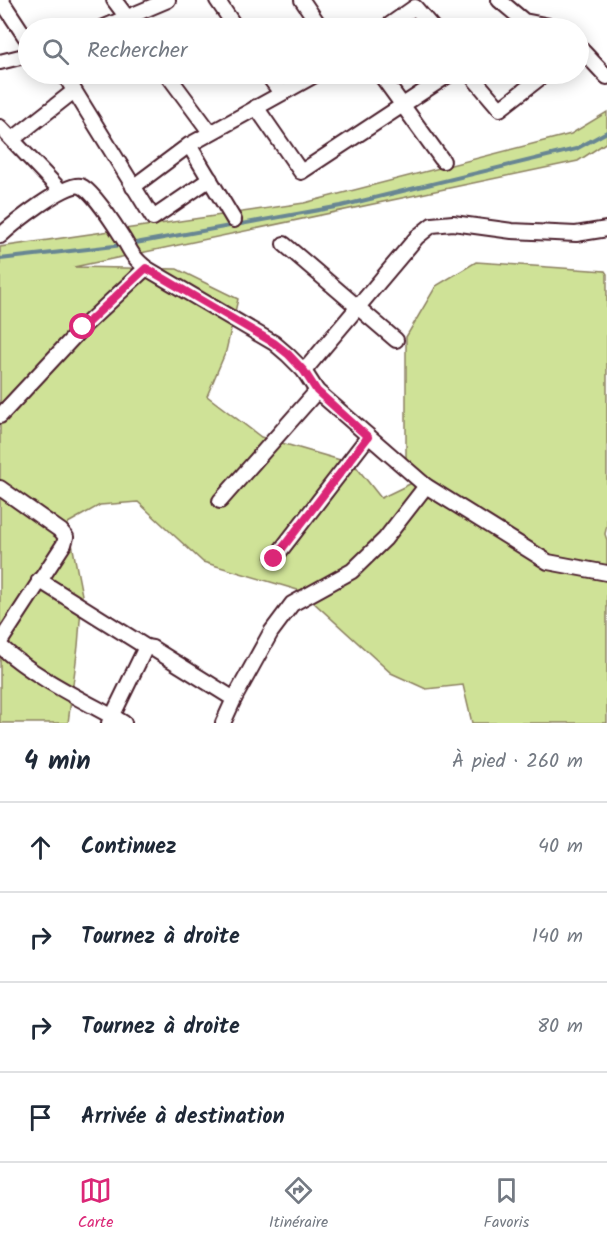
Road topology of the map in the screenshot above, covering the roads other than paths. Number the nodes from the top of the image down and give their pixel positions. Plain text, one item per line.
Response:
1 (1, 0) edge
2 (114, 0) edge
3 (168, 0) edge
4 (217, 0) edge
5 (302, 0) edge
6 (499, 0) edge
7 (127, 18) edge
8 (139, 18) edge
9 (229, 18) edge
10 (314, 18) edge
11 (399, 18) edge
12 (424, 18) edge
13 (514, 18) edge
14 (18, 26) edge
15 (18, 58) edge
16 (589, 58) edge
17 (0, 63) edge
18 (607, 77) edge
19 (70, 84) edge
20 (174, 84) edge
21 (274, 84) edge
22 (298, 84) edge
23 (387, 84) edge
24 (435, 84) edge
25 (479, 84) edge
26 (532, 84) edge
27 (74, 90) junction
28 (280, 93) junction
29 (403, 105) junction
30 (256, 107) junction
31 (0, 127) edge
32 (210, 132) junction
33 (13, 139) junction
34 (189, 145) junction
35 (443, 161) dead end
36 (210, 179) junction
37 (134, 187) junction
38 (61, 191) junction
39 (234, 220) dead end
40 (607, 229) edge
41 (0, 236) edge
42 (284, 244) dead end
43 (146, 268) junction
44 (357, 306) junction
45 (396, 340) dead end
46 (304, 371) junction
47 (317, 391) junction
48 (0, 416) edge
49 (368, 437) junction
50 (426, 486) junction
51 (0, 488) edge
52 (220, 501) dead end
53 (274, 559) dead end
54 (607, 573) edge
55 (39, 580) junction
56 (0, 644) edge
57 (146, 647) junction
58 (234, 699) junction
59 (115, 721) edge
60 (223, 723) edge

1 - 14 street
2 - 7 street
3 - 8 street
4 - 9 street
5 - 10 street
6 - 13 street
11 - 12 street
15 - 17 street
16 - 18 street
19 - 27 street
20 - 32 street
21 - 28 street
22 - 28 street
23 - 29 street
24 - 29 street
25 - 26 street
27 - 33 street
27 - 37 street
28 - 30 street
29 - 30 street
29 - 35 street
30 - 32 street
31 - 33 street
32 - 34 street
33 - 38 street
34 - 36 street
34 - 37 street
36 - 37 street
36 - 39 street
38 - 41 street
38 - 43 street
40 - 44 street
42 - 44 street
43 - 46 street
43 - 48 street
44 - 45 street
44 - 46 street
46 - 47 street
47 - 49 street
47 - 52 street
49 - 50 street
49 - 53 street
50 - 54 street
50 - 58 street
51 - 55 street
55 - 56 street
55 - 57 street
56 - 59 street
57 - 58 street
57 - 59 street
58 - 60 street

